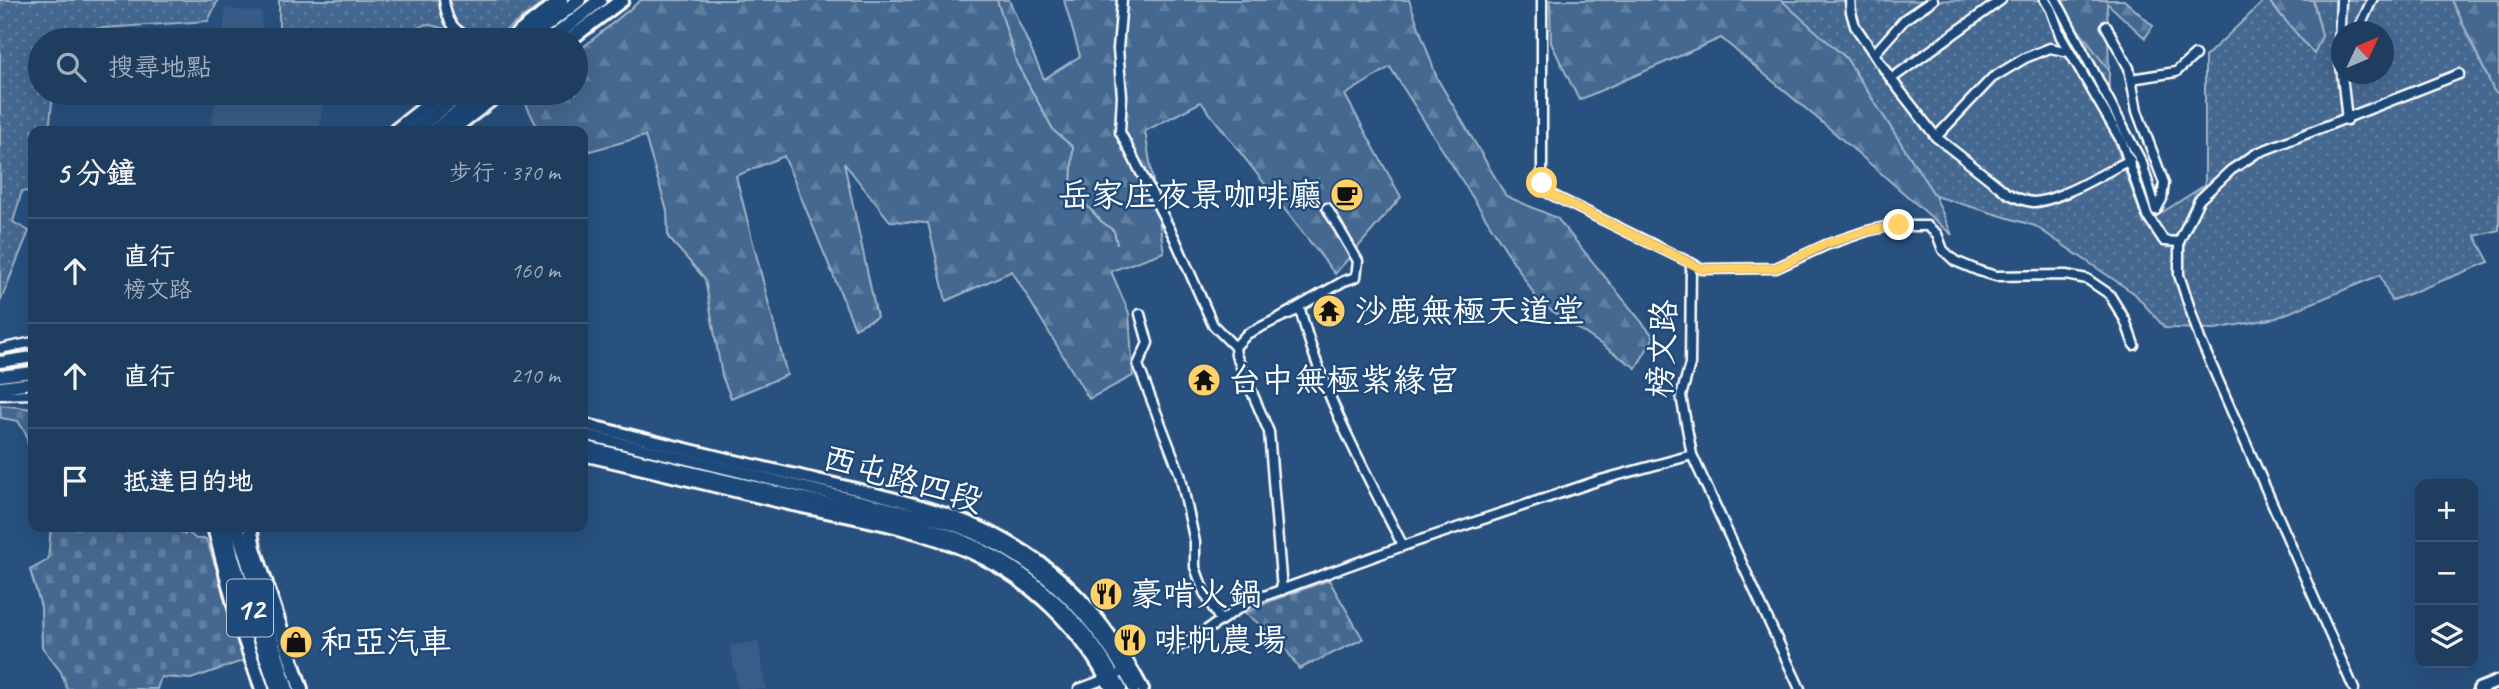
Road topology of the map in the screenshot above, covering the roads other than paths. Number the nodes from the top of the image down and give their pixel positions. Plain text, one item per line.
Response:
1 (444, 0) edge
2 (561, 0) edge
3 (579, 0) edge
4 (600, 0) edge
5 (622, 0) edge
6 (1122, 0) edge
7 (1542, 0) edge
8 (1850, 0) edge
9 (1933, 0) edge
10 (2001, 0) edge
11 (2045, 0) edge
12 (2056, 0) edge
13 (2341, 0) edge
14 (2372, 0) edge
15 (2341, 21) edge
16 (2362, 21) edge
17 (2106, 26) dead end
18 (456, 28) edge
19 (525, 28) edge
20 (543, 28) edge
21 (565, 28) edge
22 (585, 28) edge
23 (2068, 52) junction
24 (1874, 53) junction
25 (2195, 55) dead end
26 (2459, 74) dead end
27 (1891, 79) junction
28 (2132, 79) junction
29 (2344, 84) edge
30 (428, 105) edge
31 (447, 105) edge
32 (467, 105) edge
33 (484, 105) edge
34 (2347, 120) junction
35 (401, 126) edge
36 (420, 126) edge
37 (440, 126) edge
38 (457, 126) edge
39 (1936, 137) junction
40 (2130, 160) junction
41 (1327, 208) dead end
42 (2179, 242) junction
43 (1691, 263) junction
44 (1140, 314) dead end
45 (1279, 318) junction
46 (28, 343) edge
47 (2134, 345) dead end
48 (1236, 347) junction
49 (0, 349) edge
50 (28, 357) edge
51 (0, 363) edge
52 (28, 363) edge
53 (28, 373) edge
54 (0, 376) edge
55 (28, 384) edge
56 (0, 387) edge
57 (28, 394) edge
58 (0, 395) edge
59 (588, 425) edge
60 (588, 435) edge
61 (588, 447) edge
62 (1692, 455) junction
63 (588, 456) edge
64 (218, 532) edge
65 (219, 532) edge
66 (239, 532) edge
67 (251, 532) edge
68 (1403, 546) junction
69 (1282, 590) junction
70 (1220, 620) junction
71 (1174, 649) dead end
72 (1118, 677) edge
73 (2499, 681) edge
74 (262, 689) edge
75 (277, 689) edge
76 (287, 689) edge
77 (301, 689) edge
78 (1079, 689) edge
79 (1121, 689) edge
80 (1134, 689) edge
81 (1143, 689) edge
82 (1800, 689) edge
83 (2354, 689) edge
84 (2479, 689) edge

1 - 18 street
2 - 19 main road
3 - 20 main road
4 - 21 main road
5 - 22 main road
6 - 48 street
7 - 43 street, 榜文路
8 - 24 street
9 - 24 street
10 - 27 street
11 - 23 street
12 - 28 street
13 - 15 street
14 - 16 street
17 - 28 street
23 - 39 street
23 - 40 street
24 - 27 street
25 - 28 street
26 - 34 street
27 - 39 street
29 - 34 street
30 - 35 main road
31 - 36 main road
32 - 37 main road
33 - 38 main road
34 - 42 street
39 - 40 street
40 - 42 street
41 - 45 street
42 - 83 street
43 - 47 street
43 - 62 street, 榜文路
44 - 70 street
45 - 48 street
45 - 68 street
46 - 49 street
48 - 69 street
50 - 51 street
51 - 52 street
53 - 54 street
55 - 56 street
57 - 58 street
59 - 72 street, 西屯路四段
60 - 72 street, 西屯路四段
61 - 72 street, 西屯路四段
62 - 68 street
62 - 82 street, 榜文路
63 - 72 street, 西屯路四段
64 - 74 main road, 12
65 - 75 main road, 12
66 - 76 main road, 12
67 - 77 main road, 12
68 - 69 street
69 - 70 street
70 - 71 street
72 - 78 street
72 - 79 street, 西屯路四段
72 - 80 street, 西屯路四段
72 - 81 street, 西屯路四段
73 - 84 street

